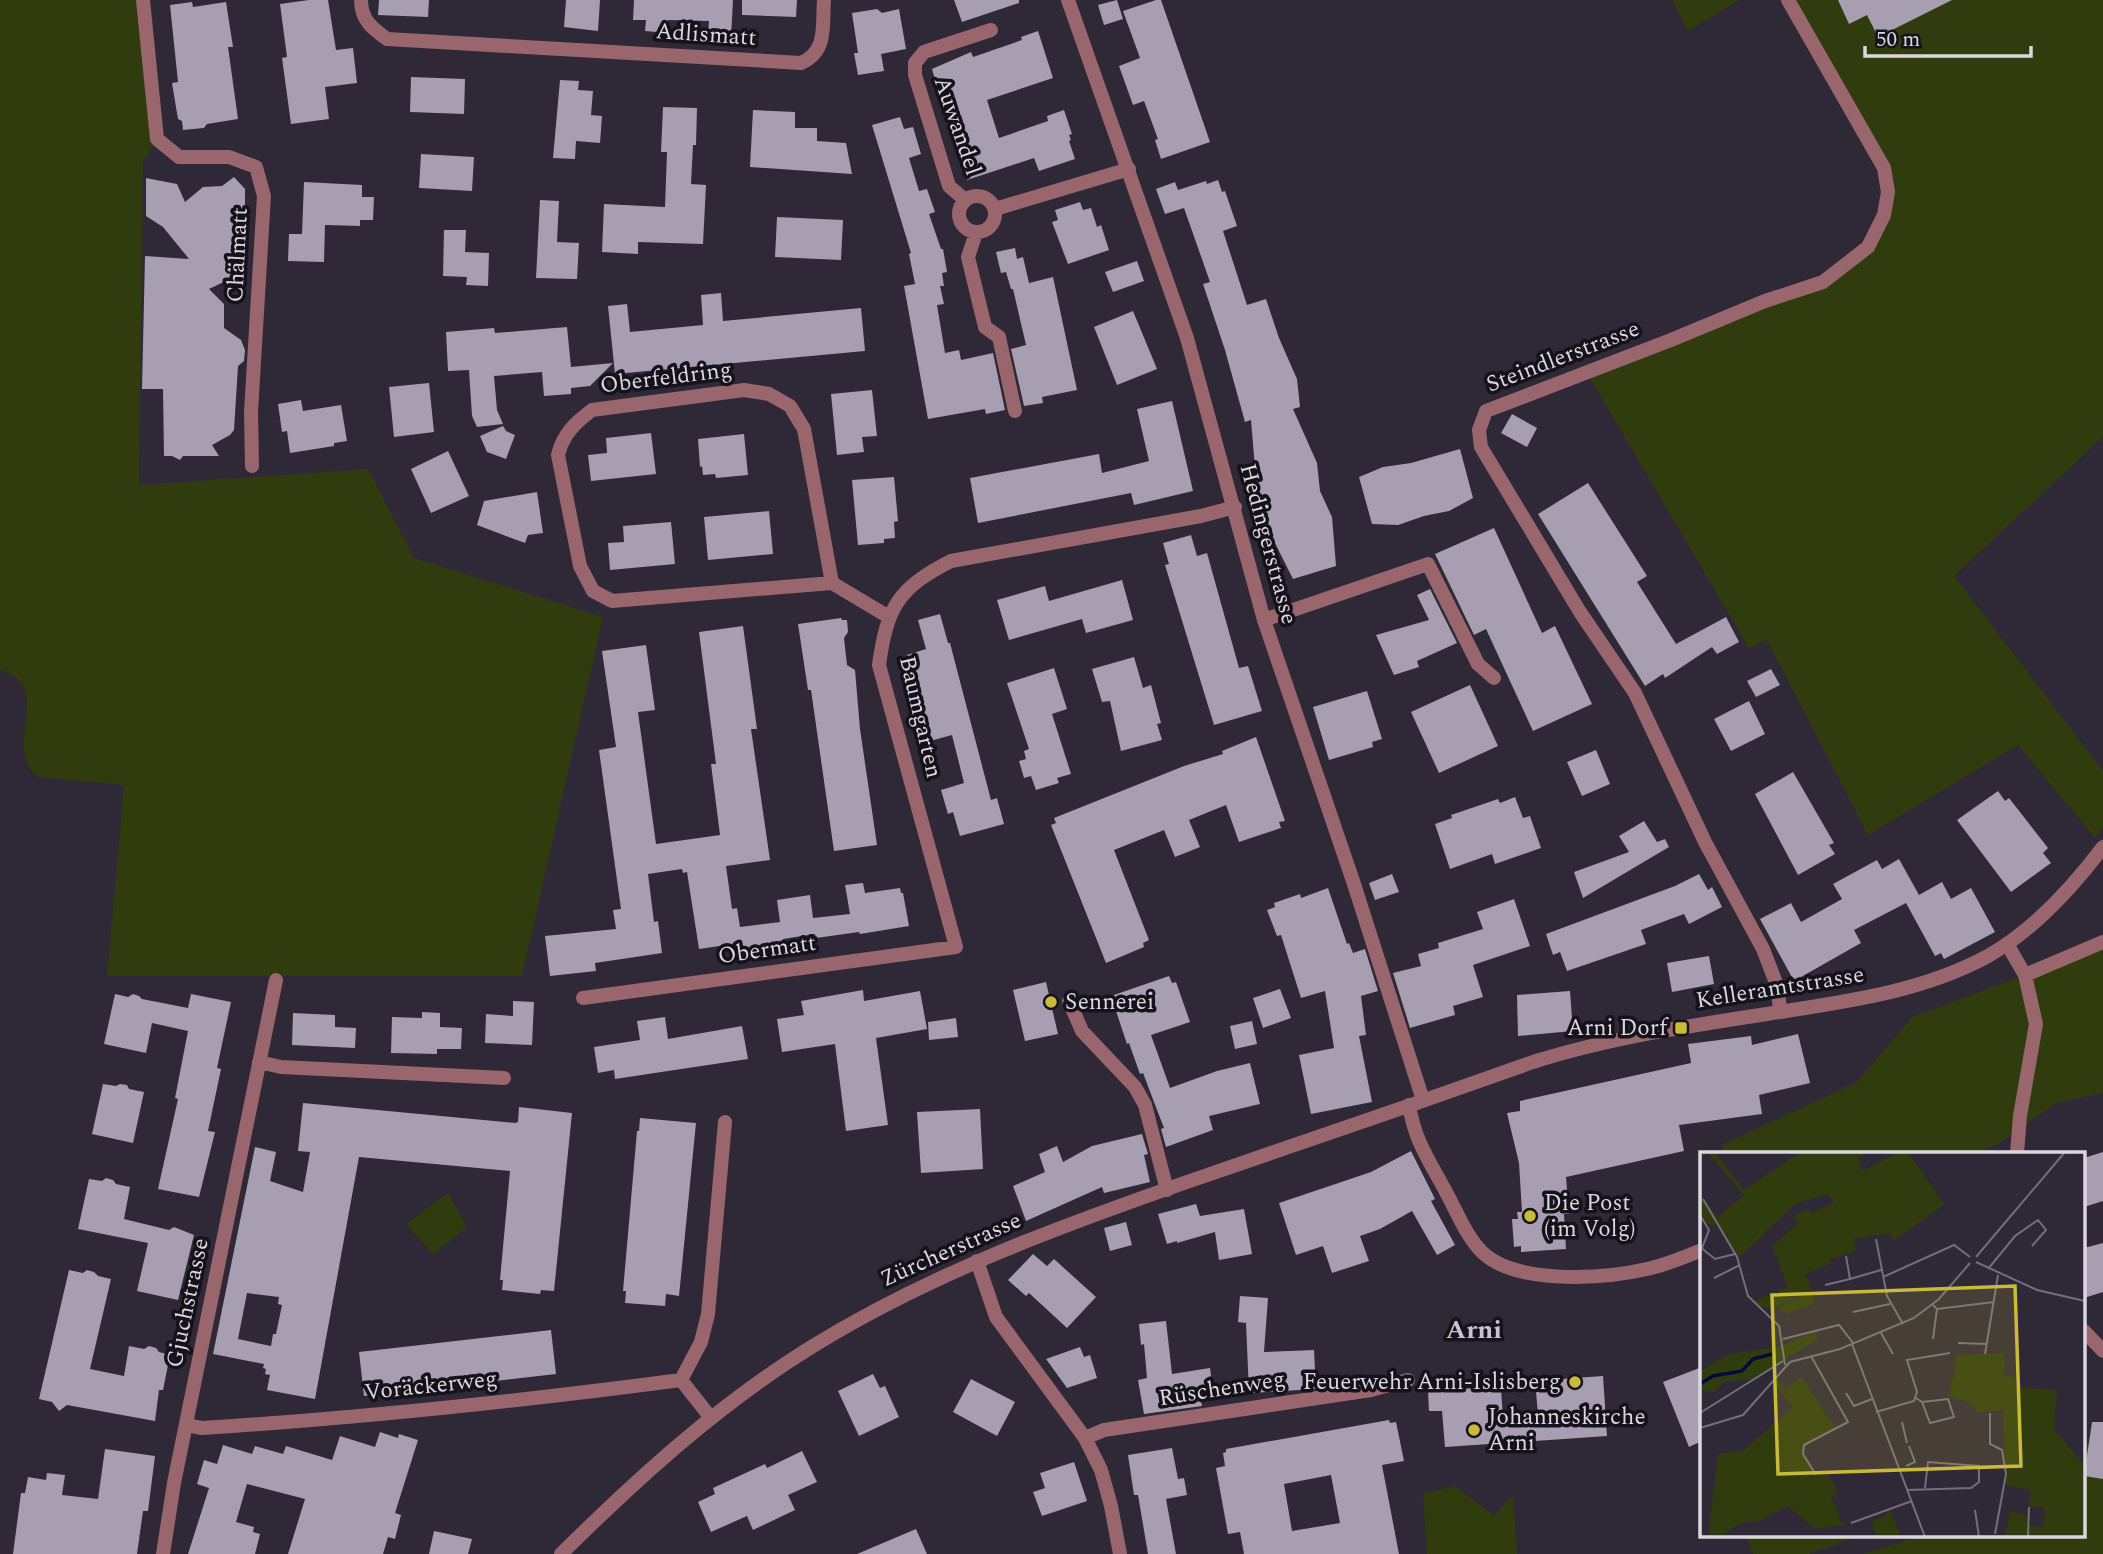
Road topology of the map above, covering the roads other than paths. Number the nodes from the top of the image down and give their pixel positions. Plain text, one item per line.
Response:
1 (143, 0) edge
2 (361, 0) edge
3 (824, 0) edge
4 (1068, 0) edge
5 (1788, 0) edge
6 (991, 30) dead end
7 (1129, 169) junction
8 (965, 200) junction
9 (995, 209) junction
10 (975, 233) junction
11 (1015, 411) dead end
12 (252, 467) dead end
13 (1235, 507) junction
14 (832, 583) junction
15 (889, 617) junction
16 (1265, 620) junction
17 (1494, 678) dead end
18 (2103, 846) edge
19 (2103, 942) edge
20 (2007, 944) junction
21 (956, 947) joint
22 (2025, 975) junction
23 (276, 980) dead end
24 (583, 998) dead end
25 (1069, 1001) dead end
26 (1780, 1012) junction
27 (260, 1062) junction
28 (505, 1078) dead end
29 (1416, 1103) junction
30 (725, 1122) dead end
31 (2017, 1152) edge
32 (1167, 1190) junction
33 (1700, 1251) edge
34 (977, 1261) junction
35 (2086, 1333) edge
36 (2103, 1351) edge
37 (681, 1380) junction
38 (1408, 1380) dead end
39 (711, 1418) junction
40 (186, 1425) junction
41 (1084, 1438) junction
42 (163, 1554) edge
43 (561, 1554) edge
44 (1120, 1554) edge

1 - 12 street, Chälmatt
2 - 3 street, Adlismatt
4 - 7 street, Hedingerstrasse
5 - 26 street, Steindlerstrasse
6 - 8 street, Auwandel
7 - 9 street
7 - 13 street, Hedingerstrasse
8 - 9 street
8 - 10 street
9 - 10 street
10 - 11 street
13 - 15 street, Baumgarten
13 - 16 street, Hedingerstrasse
14 - 14 street, Oberfeldring
14 - 15 street
15 - 21 street, Baumgarten
16 - 17 street
16 - 29 street, Hedingerstrasse
18 - 20 street, Kelleramtstrasse
19 - 22 street
20 - 22 street
20 - 26 street, Kelleramtstrasse
21 - 24 street, Obermatt
22 - 31 street
23 - 27 street, Gjuchstrasse
25 - 32 street
26 - 29 street, Kelleramtstrasse
27 - 28 street
27 - 40 street, Gjuchstrasse
29 - 32 street, Zürcherstrasse
29 - 33 street, Hedingerstrasse
30 - 37 street
32 - 34 street, Zürcherstrasse
34 - 39 street, Zürcherstrasse
34 - 41 street
35 - 36 street
37 - 39 street
37 - 40 street, Voräckerweg
38 - 41 street, Rüschenweg
39 - 43 street, Zürcherstrasse
40 - 42 street, Gjuchstrasse
41 - 44 street

